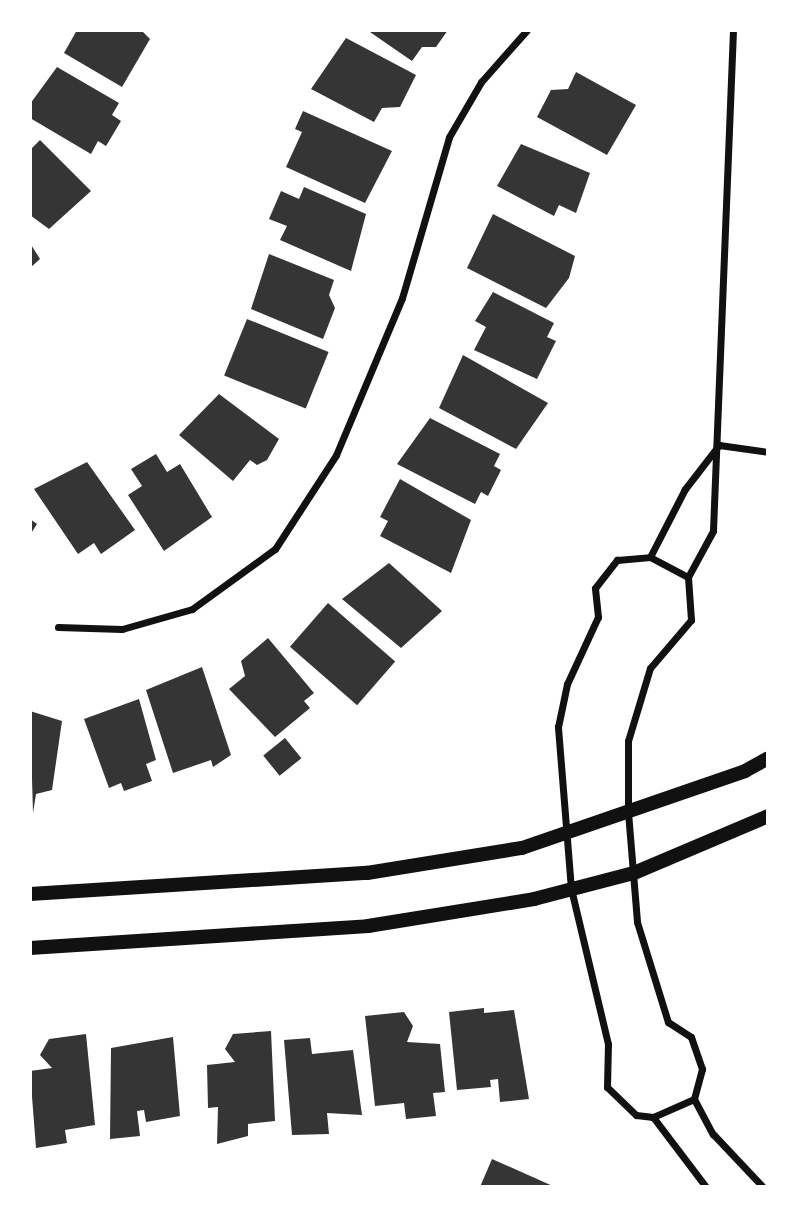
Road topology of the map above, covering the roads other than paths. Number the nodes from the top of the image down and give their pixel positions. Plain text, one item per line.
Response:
1 (527, 30) edge
2 (733, 30) edge
3 (719, 445) junction
4 (768, 452) edge
5 (649, 557) junction
6 (688, 577) junction
7 (58, 627) dead end
8 (768, 758) edge
9 (628, 812) junction
10 (768, 816) edge
11 (564, 834) junction
12 (635, 873) junction
13 (571, 889) junction
14 (30, 894) edge
15 (30, 948) edge
16 (694, 1099) junction
17 (653, 1117) junction
18 (706, 1187) edge
19 (763, 1187) edge

1 - 7 street
2 - 3 street
3 - 4 street
3 - 5 street
3 - 6 street
5 - 6 street
5 - 11 street
6 - 9 street
8 - 9 main road
9 - 11 main road
9 - 12 street
10 - 12 main road
11 - 13 street
11 - 14 main road
12 - 13 main road
12 - 16 street
13 - 15 main road
13 - 17 street
16 - 17 street
16 - 19 street
17 - 18 street

